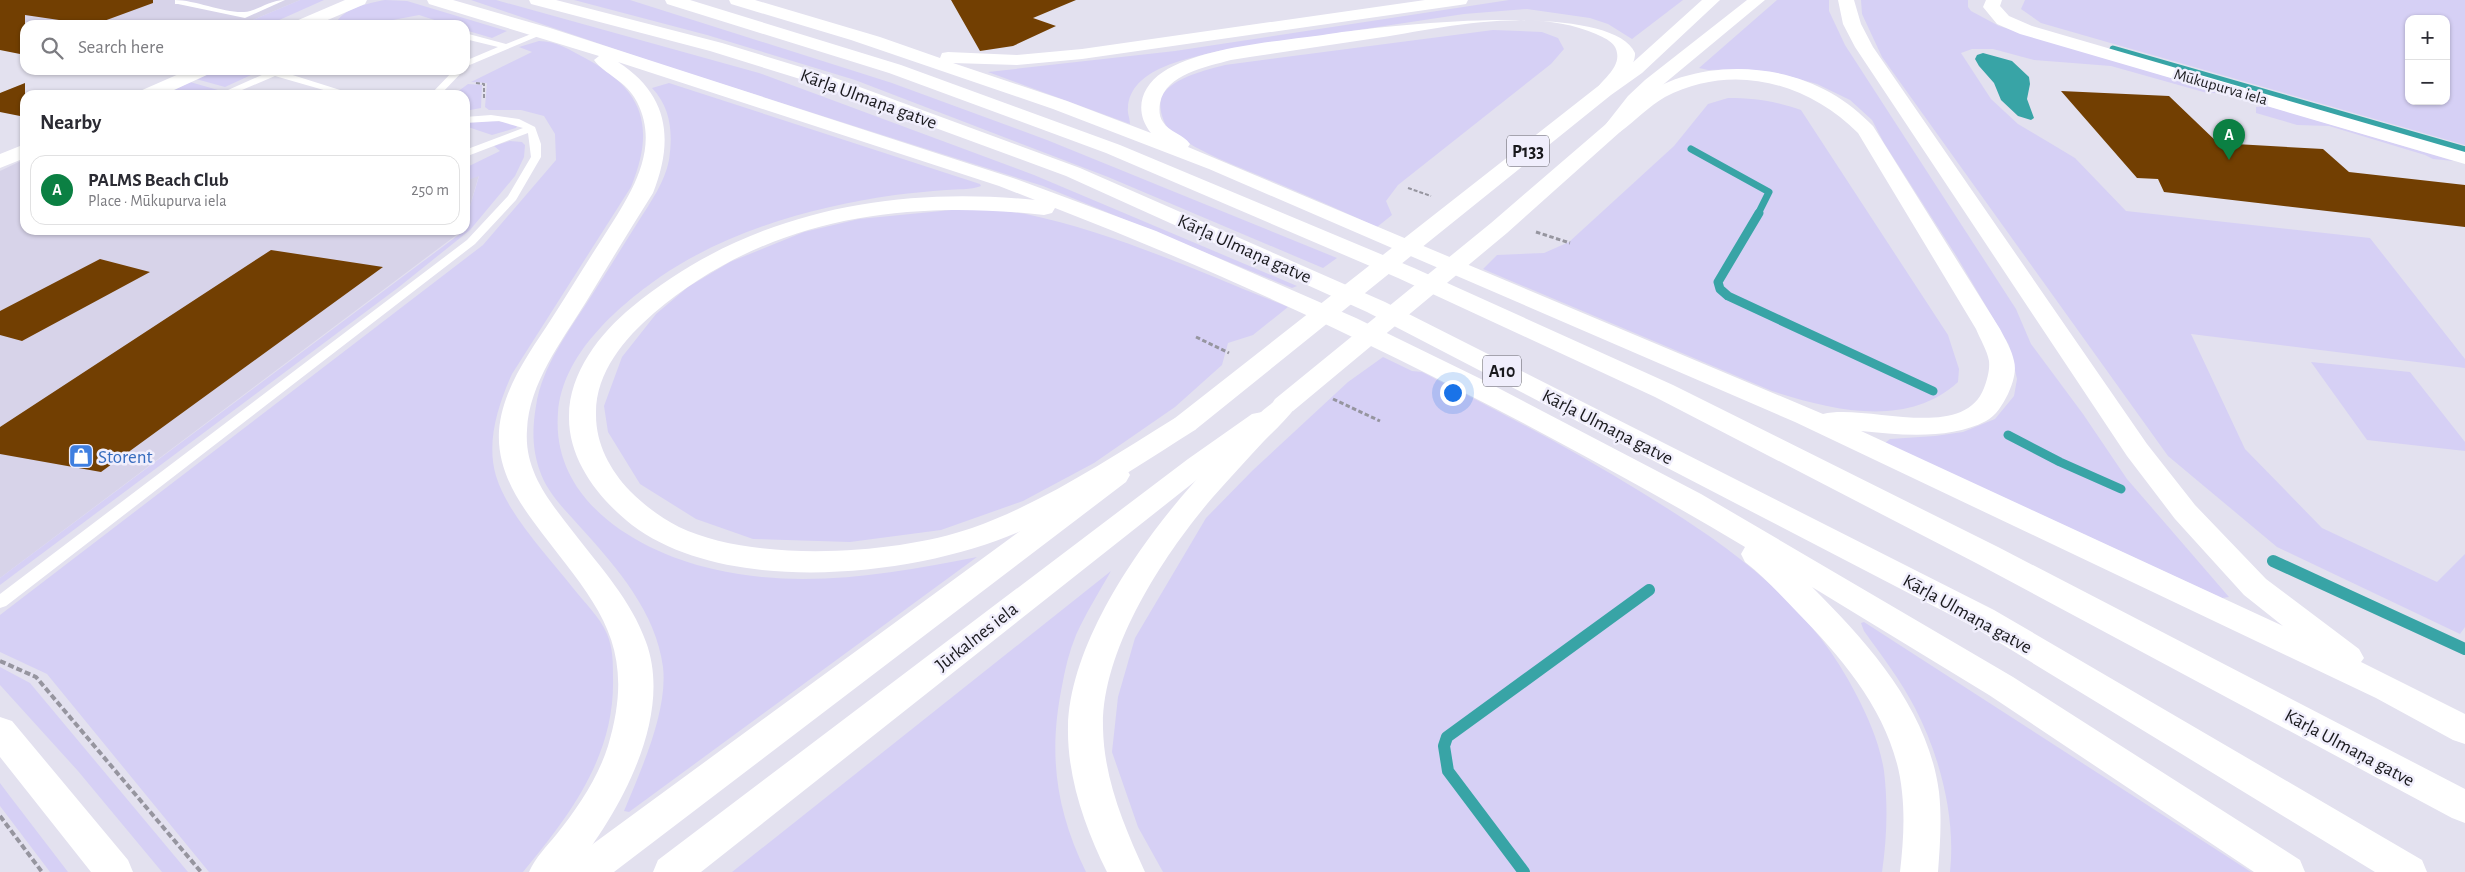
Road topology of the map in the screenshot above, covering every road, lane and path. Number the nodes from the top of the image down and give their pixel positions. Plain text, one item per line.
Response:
1 (183, 0) edge
2 (281, 0) edge
3 (359, 0) edge
4 (435, 0) edge
5 (454, 0) edge
6 (537, 0) edge
7 (673, 0) edge
8 (737, 0) edge
9 (1460, 0) edge
10 (1712, 0) edge
11 (1757, 0) edge
12 (1846, 0) edge
13 (1994, 0) edge
14 (486, 14) junction
15 (317, 20) edge
16 (557, 36) junction
17 (857, 36) junction
18 (470, 37) edge
19 (507, 47) junction
20 (470, 62) edge
21 (192, 75) edge
22 (269, 75) edge
23 (290, 75) edge
24 (455, 75) edge
25 (451, 81) junction
26 (159, 90) edge
27 (233, 90) edge
28 (335, 90) edge
29 (440, 90) edge
30 (1604, 91) junction
31 (482, 118) junction
32 (470, 119) edge
33 (532, 128) junction
34 (1613, 128) junction
35 (20, 152) edge
36 (470, 152) edge
37 (2465, 158) edge
38 (0, 162) edge
39 (1216, 165) junction
40 (1408, 188) dead end
41 (1445, 205) junction
42 (1531, 230) dead end
43 (1148, 236) junction
44 (1570, 243) dead end
45 (1196, 337) dead end
46 (1234, 355) dead end
47 (1334, 400) dead end
48 (1284, 405) junction
49 (1806, 416) junction
50 (1380, 421) dead end
51 (1185, 424) junction
52 (1690, 501) junction
53 (0, 602) edge
54 (0, 661) edge
55 (2388, 689) junction
56 (2465, 730) edge
57 (0, 732) edge
58 (2465, 807) edge
59 (0, 816) edge
60 (42, 872) edge
61 (114, 872) edge
62 (201, 872) edge
63 (548, 872) edge
64 (585, 872) edge
65 (672, 872) edge
66 (1126, 872) edge
67 (1919, 872) edge
68 (2286, 872) edge
69 (2408, 872) edge

1 - 2 lane
3 - 15 main road
4 - 14 main road
5 - 14 main road
6 - 69 main road, Kārļa Ulmaņa gatve / A10
7 - 58 main road, Kārļa Ulmaņa gatve / A10
8 - 17 main road
9 - 17 main road
10 - 30 main road, P133
11 - 34 main road, P133
12 - 55 main road
13 - 37 main road, Mūkupurva iela
14 - 16 main road
16 - 19 lane
16 - 43 main road
16 - 63 main road
17 - 39 main road
18 - 19 lane
19 - 20 lane
21 - 26 main road
22 - 27 lane
23 - 28 lane
24 - 25 lane
25 - 29 lane
25 - 31 path
30 - 39 main road
30 - 41 main road, P133
31 - 32 lane
31 - 33 lane
33 - 36 lane
33 - 53 lane
34 - 48 main road, P133
34 - 49 main road
35 - 38 main road
39 - 49 main road
40 - 41 path
41 - 51 main road, P133
42 - 44 path
43 - 51 main road
43 - 52 main road
45 - 46 path
47 - 50 path
48 - 65 main road, Jūrkalnes iela
48 - 66 main road
49 - 55 main road
51 - 64 main road
52 - 67 main road
52 - 68 main road
54 - 62 path
55 - 56 main road
57 - 61 main road
59 - 60 path

